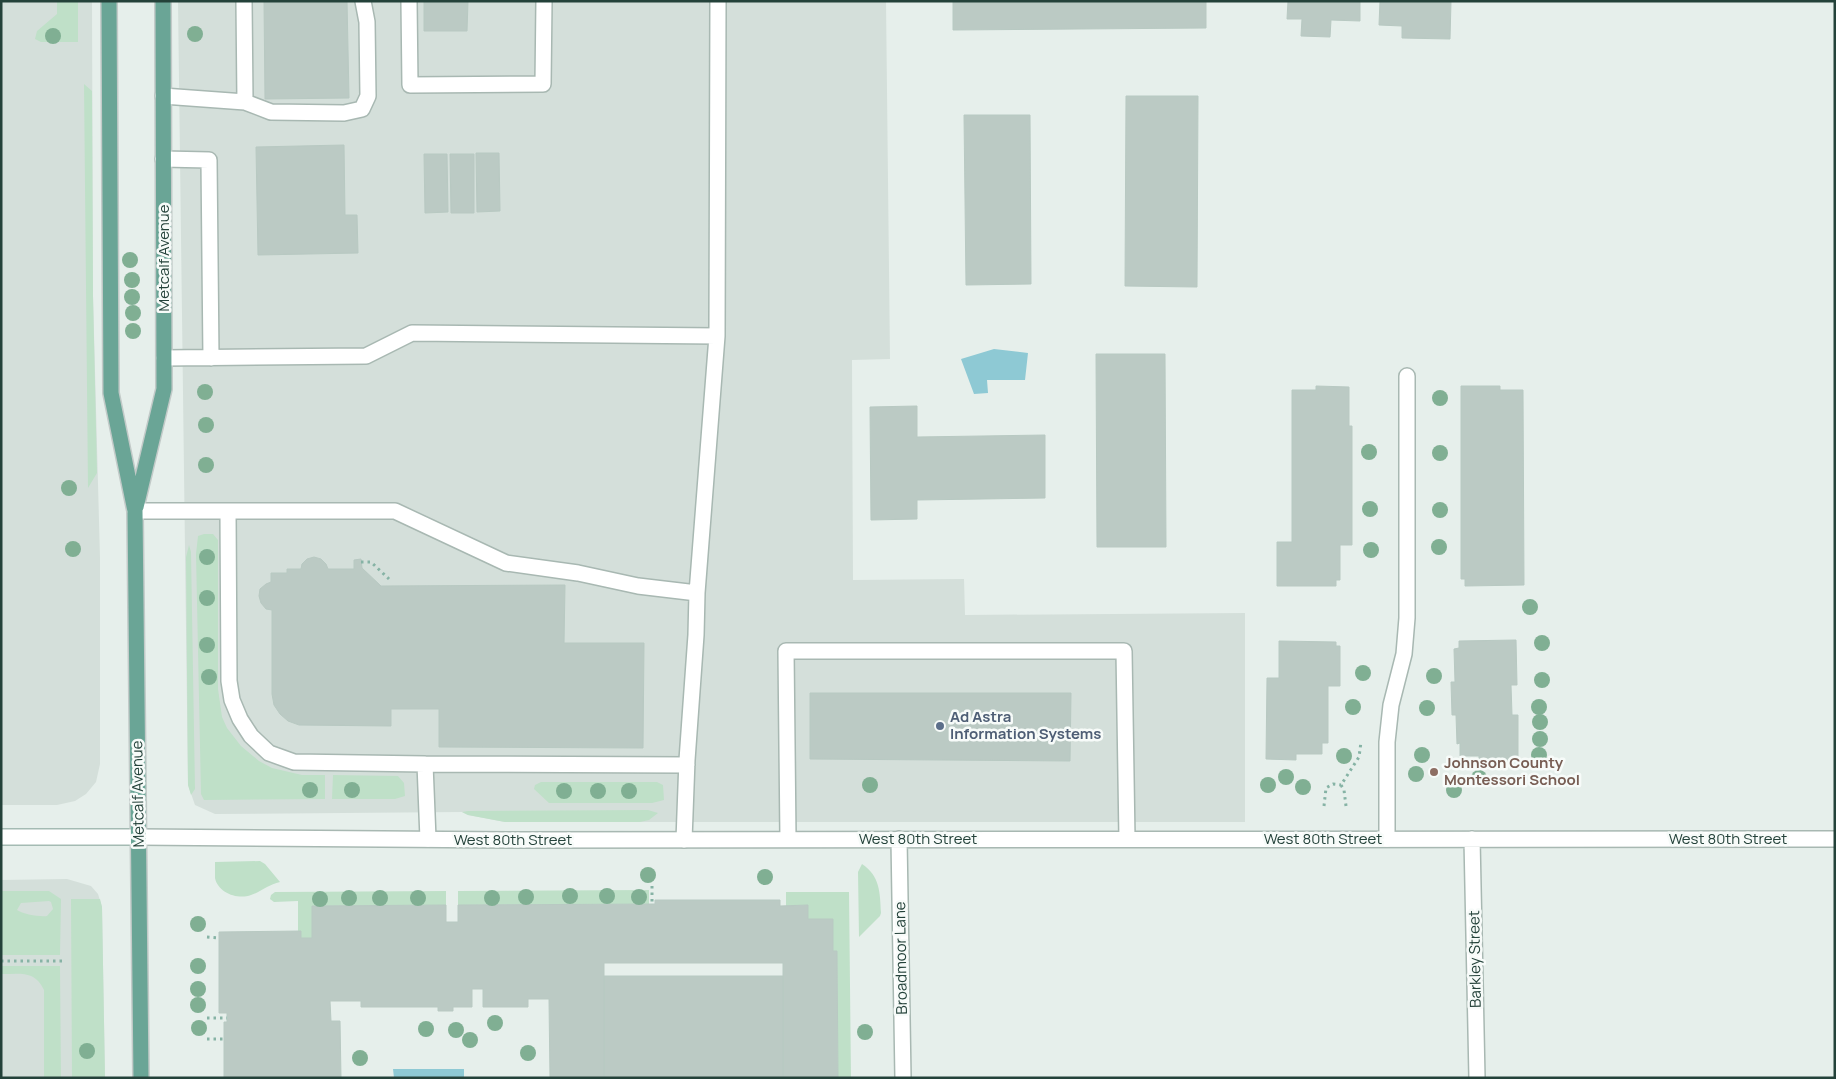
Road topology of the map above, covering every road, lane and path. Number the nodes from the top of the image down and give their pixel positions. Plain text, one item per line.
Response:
1 (109, 1) edge
2 (163, 1) edge
3 (244, 1) edge
4 (363, 1) edge
5 (409, 1) edge
6 (544, 1) edge
7 (718, 1) edge
8 (163, 96) junction
9 (245, 102) junction
10 (164, 159) junction
11 (717, 336) junction
12 (164, 358) junction
13 (210, 358) junction
14 (1408, 376) dead end
15 (135, 511) junction
16 (228, 511) junction
17 (361, 562) dead end
18 (389, 579) dead end
19 (697, 593) junction
20 (1361, 740) dead end
21 (425, 764) junction
22 (687, 765) junction
23 (1341, 785) junction
24 (1324, 806) dead end
25 (1346, 806) dead end
26 (1, 837) edge
27 (138, 837) junction
28 (428, 839) junction
29 (788, 839) junction
30 (899, 839) junction
31 (1127, 839) junction
32 (1387, 839) junction
33 (1472, 839) junction
34 (1835, 839) edge
35 (684, 840) junction
36 (652, 886) dead end
37 (652, 904) dead end
38 (207, 938) dead end
39 (219, 938) dead end
40 (1, 960) edge
41 (66, 960) dead end
42 (207, 1018) dead end
43 (227, 1018) dead end
44 (207, 1039) dead end
45 (224, 1039) dead end
46 (141, 1078) edge
47 (903, 1078) edge
48 (1477, 1078) edge

1 - 15 main road, Metcalf Avenue
2 - 8 main road, Metcalf Avenue
3 - 9 street
4 - 9 street
5 - 6 street
7 - 11 street
8 - 9 street
8 - 10 main road, Metcalf Avenue
10 - 12 main road, Metcalf Avenue
10 - 13 street
11 - 13 street
11 - 19 street
12 - 13 street
12 - 15 main road, Metcalf Avenue
14 - 32 street
15 - 16 street
15 - 27 main road, Metcalf Avenue
16 - 19 street
16 - 21 street
17 - 18 path
19 - 22 street
20 - 23 path
21 - 22 street
21 - 28 street
22 - 35 street
23 - 24 path
23 - 25 path
26 - 27 street, West 80th Street
27 - 28 street, West 80th Street
27 - 46 main road, Metcalf Avenue
28 - 35 street, West 80th Street
29 - 30 street, West 80th Street
29 - 31 street
29 - 35 street, West 80th Street
30 - 31 street, West 80th Street
30 - 47 street, Broadmoor Lane
31 - 32 street, West 80th Street
32 - 33 street, West 80th Street
33 - 34 street, West 80th Street
33 - 48 street, Barkley Street
36 - 37 path
38 - 39 path
40 - 41 path
42 - 43 path
44 - 45 path

